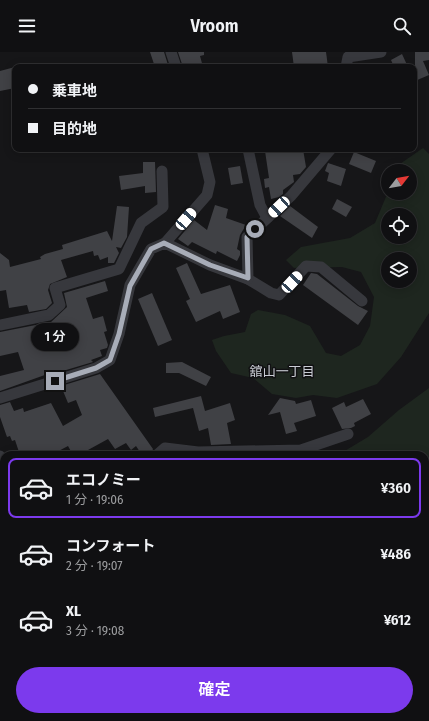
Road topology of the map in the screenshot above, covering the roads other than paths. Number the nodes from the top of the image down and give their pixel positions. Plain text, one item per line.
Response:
1 (171, 52) edge
2 (381, 52) edge
3 (175, 64) edge
4 (347, 64) edge
5 (203, 152) edge
6 (249, 152) edge
7 (328, 152) edge
8 (162, 171) dead end
9 (268, 218) junction
10 (164, 243) junction
11 (248, 278) junction
12 (362, 301) dead end
13 (0, 325) edge
14 (0, 398) edge
15 (348, 434) dead end
16 (162, 451) edge
17 (190, 451) edge
18 (250, 451) edge

1 - 3 street
2 - 4 street
5 - 10 street
6 - 9 street
7 - 9 street
8 - 13 street
9 - 11 street
10 - 11 street
10 - 14 street
11 - 12 street
15 - 18 street
16 - 17 street

